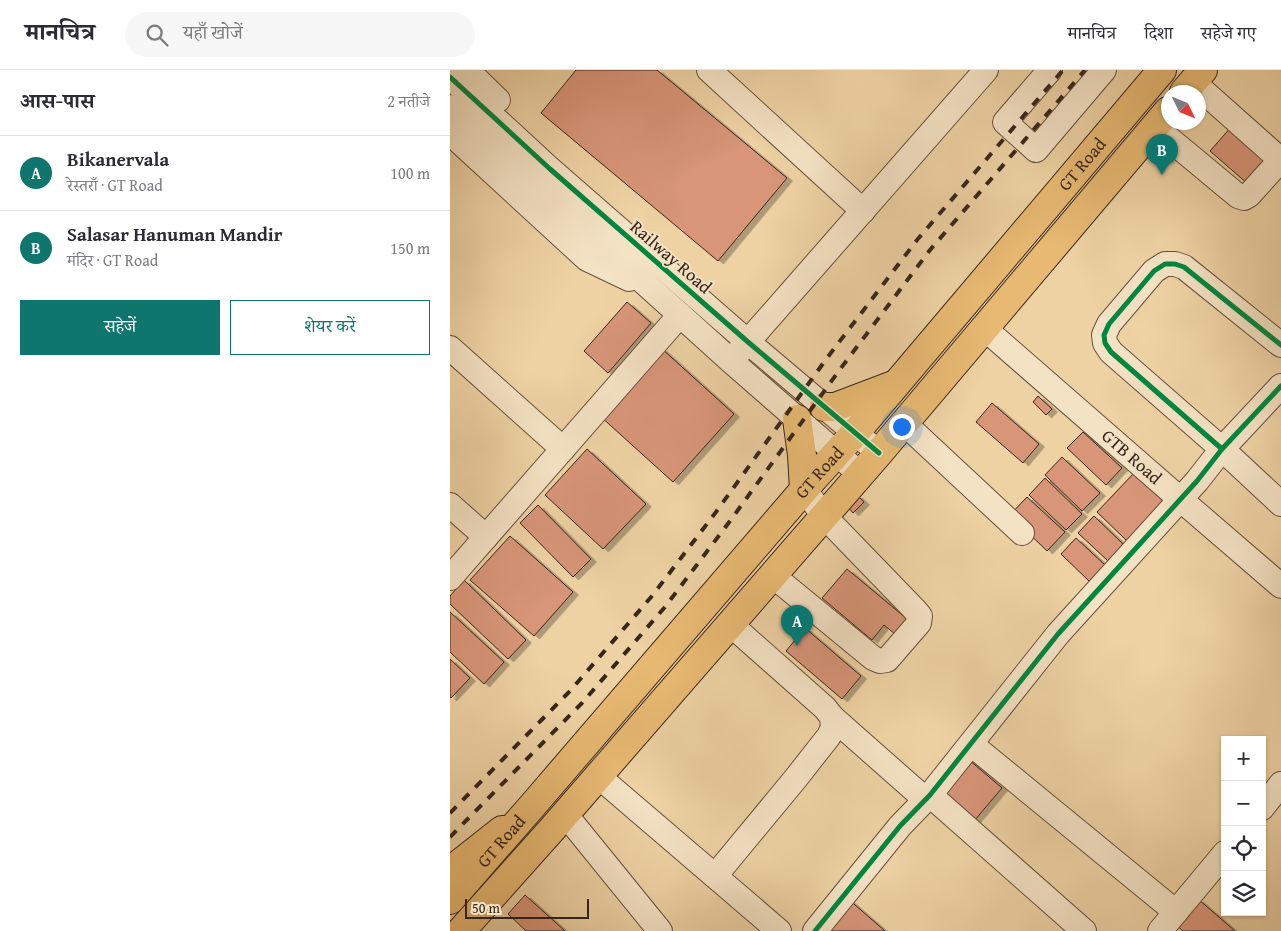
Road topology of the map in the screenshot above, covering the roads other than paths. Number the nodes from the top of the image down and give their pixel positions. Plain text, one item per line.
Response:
1 (467, 70) edge
2 (986, 70) edge
3 (1050, 70) edge
4 (1104, 70) edge
5 (1162, 70) edge
6 (722, 74) edge
7 (450, 77) edge
8 (1206, 93) edge
9 (450, 107) edge
10 (1161, 120) edge
11 (1173, 130) edge
12 (450, 133) edge
13 (863, 211) junction
14 (667, 272) junction
15 (653, 291) junction
16 (680, 315) junction
17 (984, 328) junction
18 (748, 342) junction
19 (1281, 345) edge
20 (450, 348) edge
21 (731, 361) junction
22 (895, 384) junction
23 (1281, 386) edge
24 (824, 407) junction
25 (797, 419) junction
26 (904, 423) junction
27 (855, 433) junction
28 (563, 449) junction
29 (1222, 449) junction
30 (879, 453) junction
31 (836, 454) junction
32 (860, 474) junction
33 (804, 489) junction
34 (1180, 499) junction
35 (1281, 504) edge
36 (450, 505) edge
37 (824, 516) junction
38 (1022, 533) dead end
39 (486, 537) junction
40 (772, 576) junction
41 (450, 578) edge
42 (1281, 586) edge
43 (730, 624) junction
44 (832, 717) junction
45 (971, 744) junction
46 (598, 776) junction
47 (1281, 784) edge
48 (928, 797) junction
49 (1266, 803) edge
50 (534, 805) junction
51 (560, 820) junction
52 (1221, 859) edge
53 (450, 871) edge
54 (715, 876) junction
55 (450, 900) edge
56 (1176, 912) junction
57 (461, 931) edge
58 (476, 931) edge
59 (660, 931) edge
60 (779, 931) edge
61 (815, 931) edge
62 (1084, 931) edge
63 (1160, 931) edge

1 - 14 street
2 - 13 street
3 - 4 street
5 - 22 main road, GT Road
6 - 13 street
7 - 14 street, Railway Road
8 - 11 street
9 - 15 street, Railway Road
10 - 17 main road, GT Road
12 - 15 street
13 - 18 street
14 - 18 street, Railway Road
15 - 16 street, Railway Road
16 - 21 street, Railway Road
16 - 28 street
17 - 26 main road, GT Road
17 - 34 street, GTB Road
18 - 21 street
18 - 24 street, Railway Road
19 - 29 street
20 - 28 street
21 - 25 street, Railway Road
22 - 24 main road
22 - 27 main road, GT Road
23 - 29 street
24 - 27 street, Railway Road
25 - 31 street, Railway Road
25 - 33 main road
26 - 30 main road, GT Road
26 - 38 street
27 - 30 street, Railway Road
27 - 31 main road, GT Road
28 - 39 street
29 - 34 street
29 - 35 street
30 - 32 main road, GT Road
31 - 32 street, Railway Road
31 - 33 main road, GT Road
32 - 37 main road, GT Road
33 - 37 street
33 - 50 main road, GT Road
34 - 42 street, GTB Road
34 - 45 street
36 - 39 street
37 - 40 main road, GT Road
37 - 40 street
39 - 41 street
40 - 43 main road, GT Road
43 - 44 street
43 - 46 main road, GT Road
44 - 48 street
44 - 54 street
45 - 48 street
45 - 56 street
46 - 51 main road, GT Road
46 - 54 street
47 - 49 street
48 - 61 street
48 - 62 street
50 - 53 main road, GT Road
50 - 55 main road, GT Road
51 - 57 main road, GT Road
51 - 58 main road, GT Road
51 - 59 street
52 - 56 street
54 - 60 street
56 - 63 street

